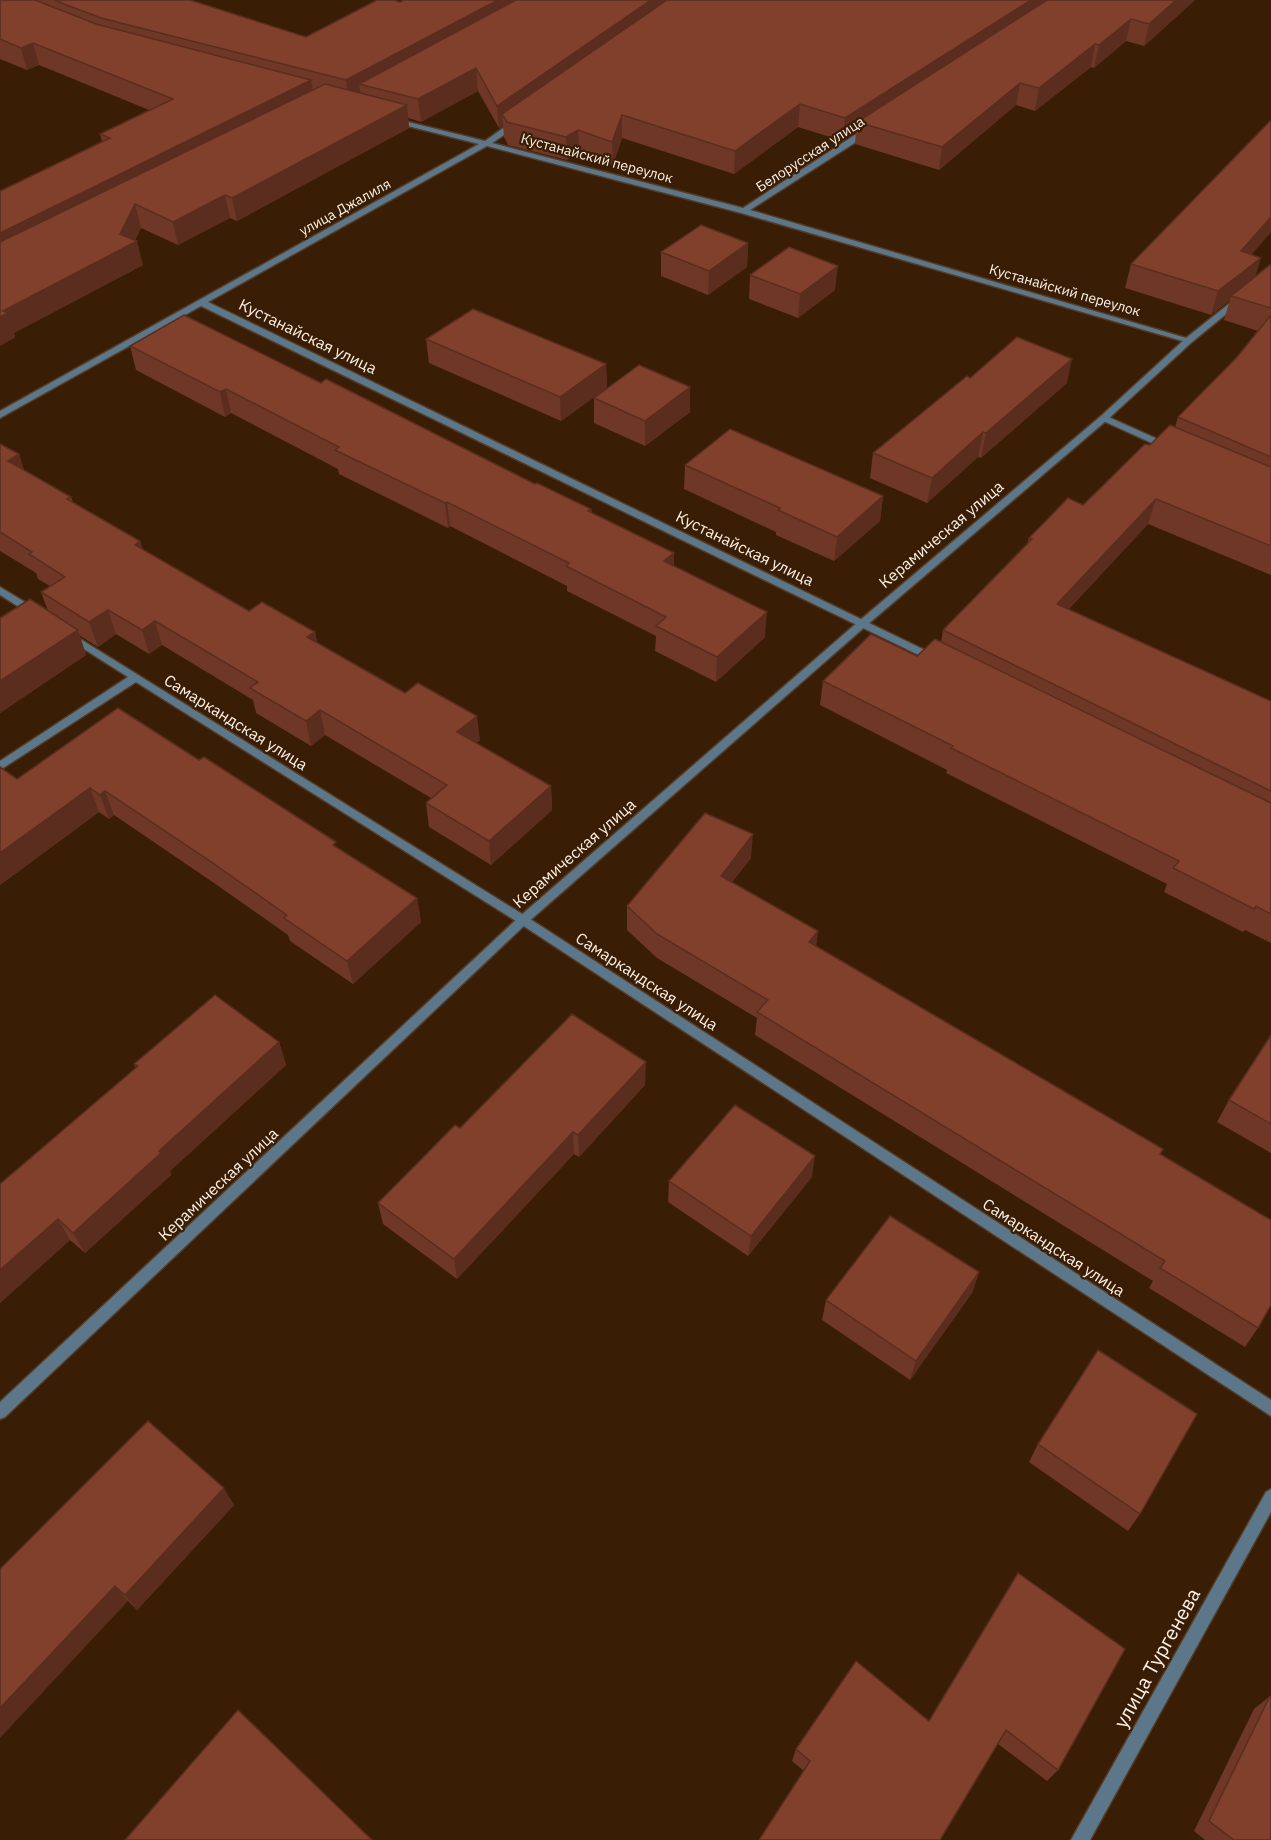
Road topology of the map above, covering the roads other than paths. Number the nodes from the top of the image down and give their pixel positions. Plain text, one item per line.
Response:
1 (525, 116) edge
2 (383, 117) edge
3 (872, 128) edge
4 (487, 143) junction
5 (744, 211) junction
6 (1244, 297) edge
7 (202, 303) junction
8 (1188, 340) junction
9 (0, 415) edge
10 (1104, 418) junction
11 (1177, 450) edge
12 (0, 590) edge
13 (863, 623) junction
14 (947, 665) edge
15 (134, 678) junction
16 (0, 766) edge
17 (522, 920) junction
18 (1271, 1409) edge
19 (0, 1412) edge
20 (1271, 1497) edge
21 (1080, 1840) edge

1 - 4 street, улица Джалиля
2 - 4 street, Кустанайский переулок
3 - 5 street, Белорусская улица
4 - 5 street, Кустанайский переулок
4 - 7 street, улица Джалиля
5 - 8 street, Кустанайский переулок
6 - 8 street, Керамическая улица
7 - 9 street, улица Джалиля
7 - 13 street, Кустанайская улица
8 - 10 street, Керамическая улица
10 - 11 street
10 - 13 street, Керамическая улица
12 - 15 street, Самаркандская улица
13 - 14 street, Кустанайская улица
13 - 17 street, Керамическая улица
15 - 16 street
15 - 17 street, Самаркандская улица
17 - 18 street, Самаркандская улица
17 - 19 street, Керамическая улица
20 - 21 street, улица Тургенева

